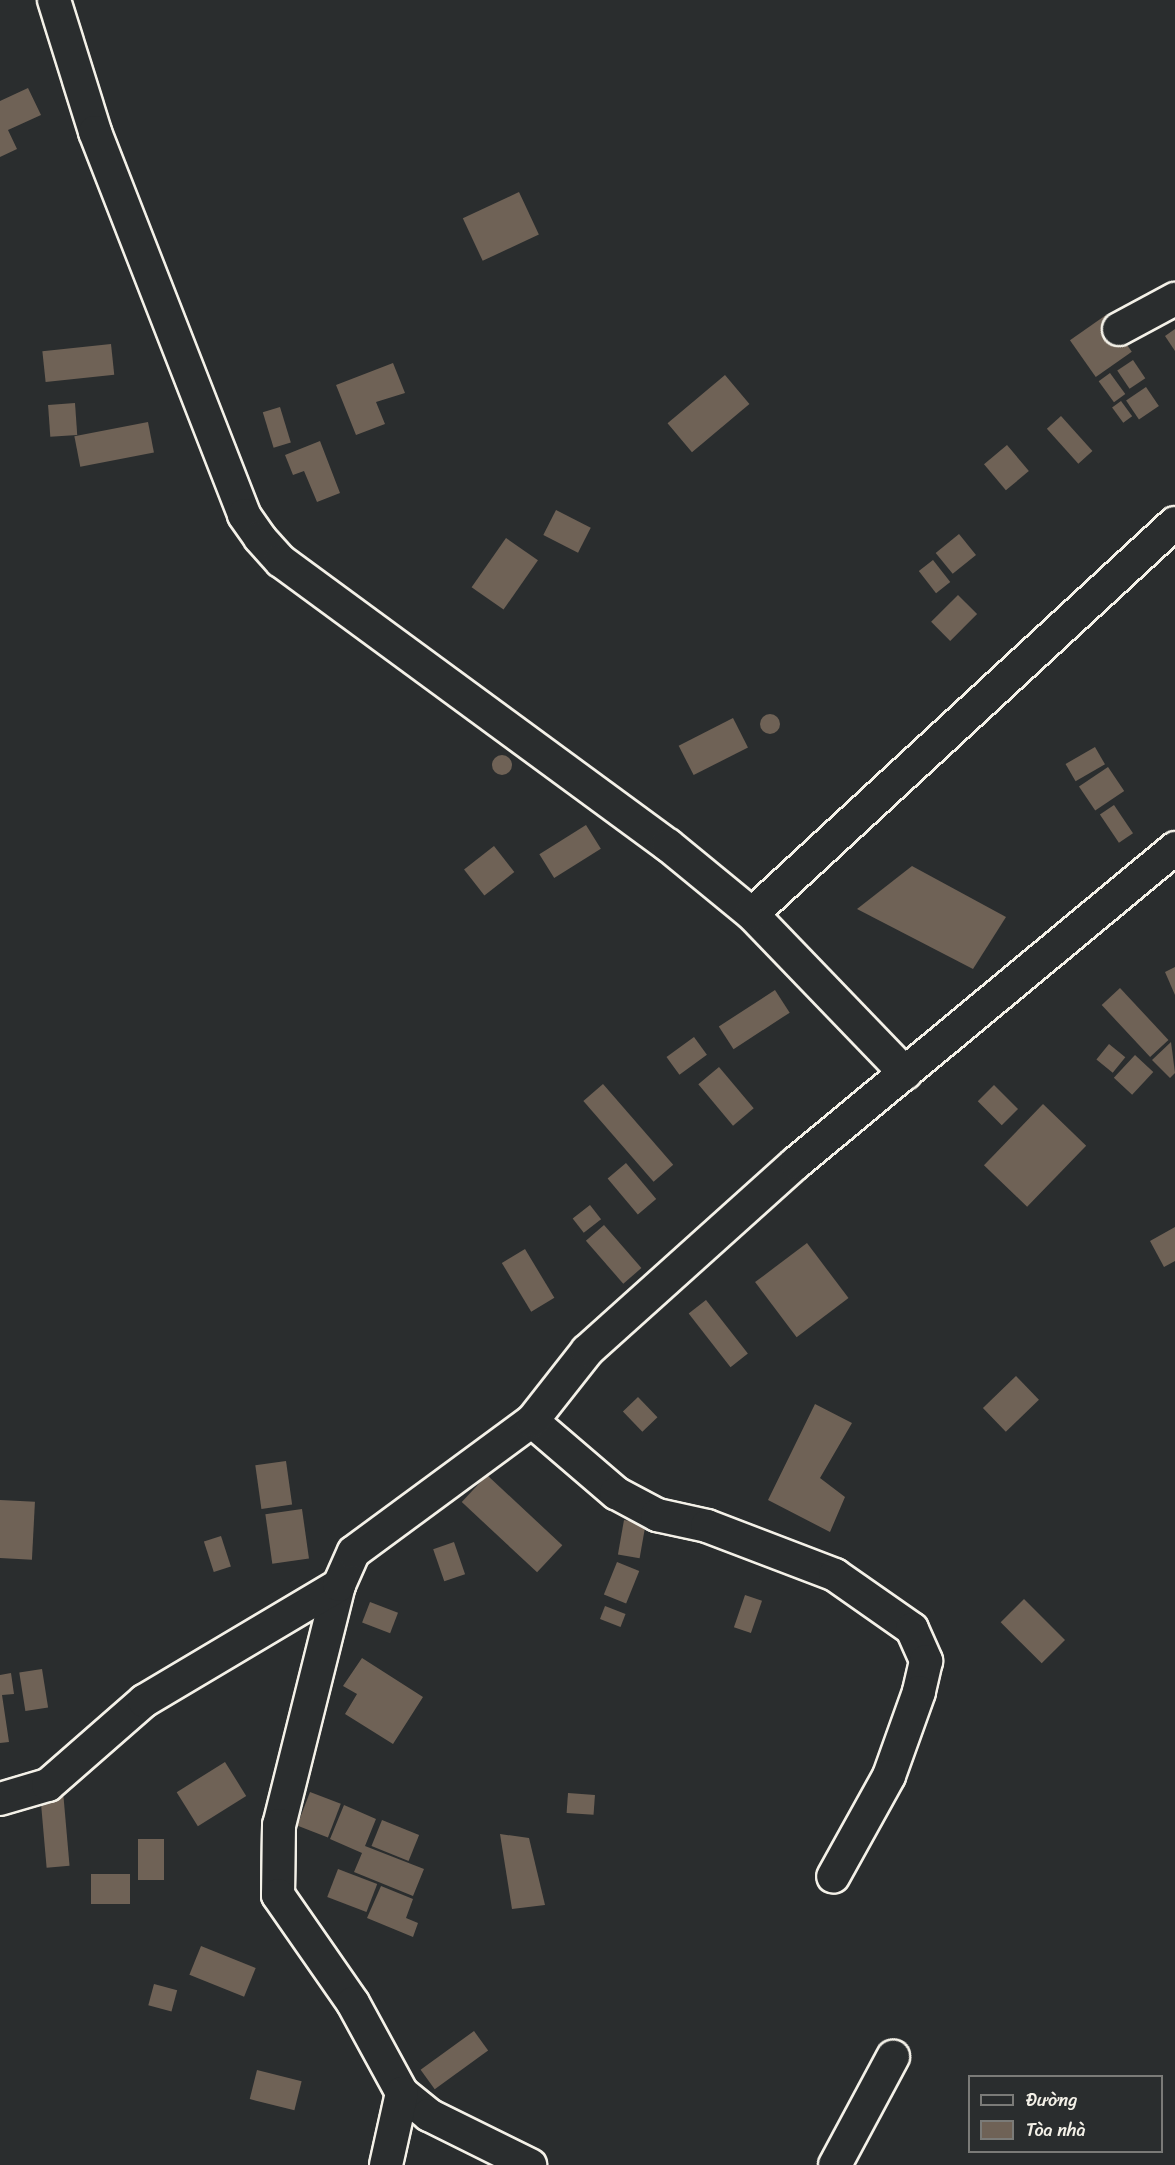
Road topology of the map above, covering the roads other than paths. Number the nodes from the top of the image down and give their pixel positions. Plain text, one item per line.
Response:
1 (54, 0) edge
2 (1175, 298) edge
3 (1119, 329) dead end
4 (1175, 524) edge
5 (1175, 848) edge
6 (752, 914) junction
7 (906, 1073) junction
8 (532, 1421) junction
9 (339, 1585) junction
10 (0, 1799) edge
11 (832, 1877) dead end
12 (893, 2057) dead end
13 (402, 2093) junction
14 (386, 2165) edge
15 (530, 2165) edge
16 (835, 2165) edge

1 - 6 street
2 - 3 street
4 - 6 street
5 - 7 street
6 - 7 street
7 - 8 street
8 - 9 street
8 - 11 street
9 - 10 street
9 - 13 street
12 - 16 street
13 - 14 street
13 - 15 street

